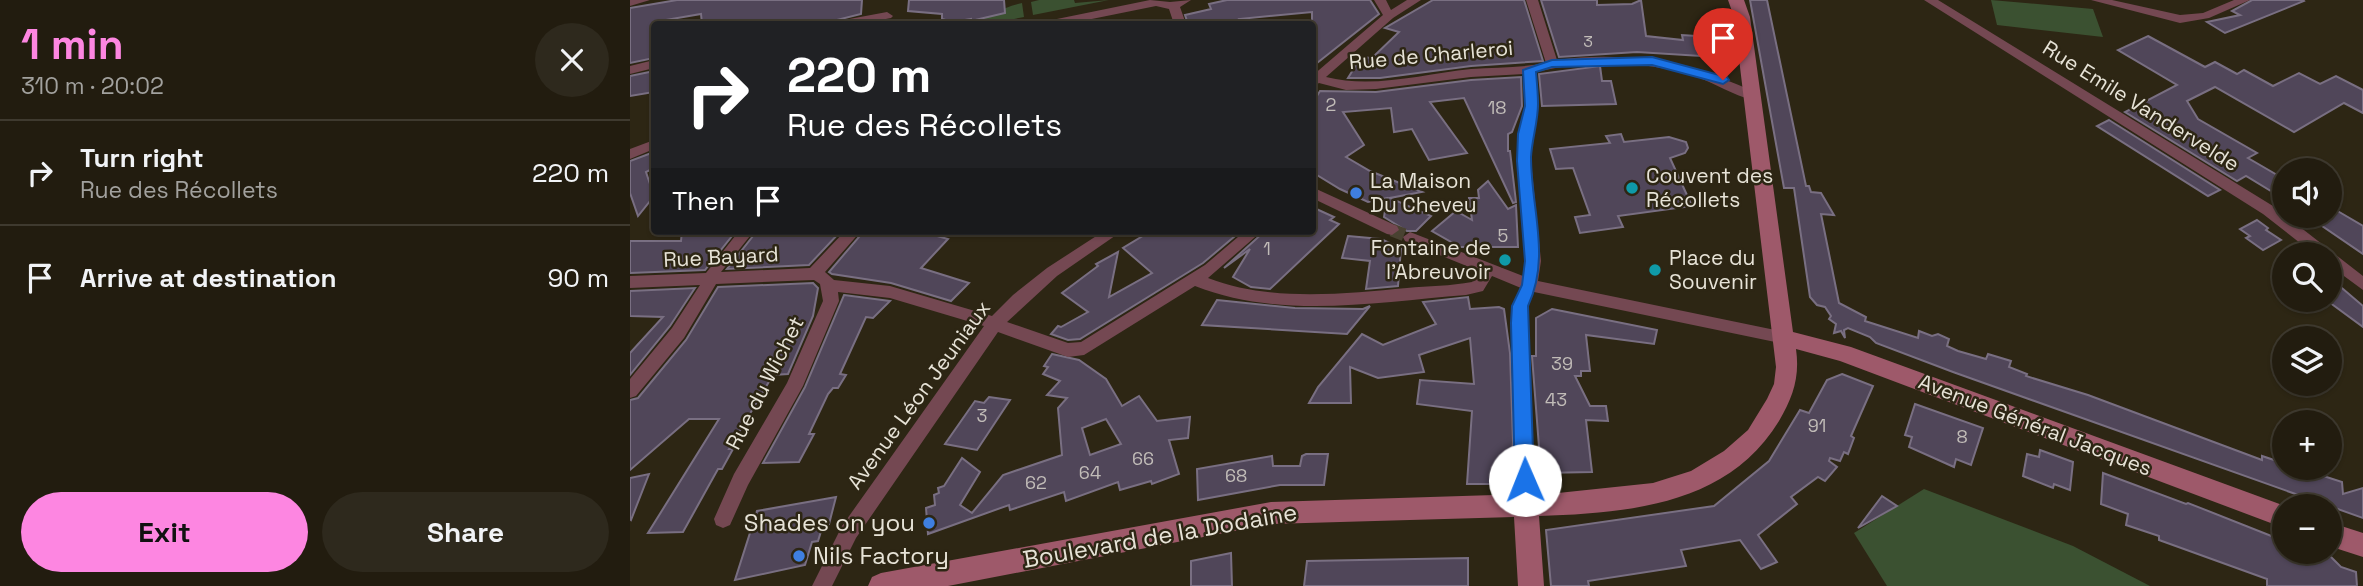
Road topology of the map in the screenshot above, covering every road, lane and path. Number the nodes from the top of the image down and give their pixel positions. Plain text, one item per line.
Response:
1 (644, 0) edge
2 (888, 0) edge
3 (1380, 0) edge
4 (1415, 0) edge
5 (1532, 0) edge
6 (1736, 0) edge
7 (1930, 0) edge
8 (2097, 0) edge
9 (2244, 0) edge
10 (1156, 1) edge
11 (630, 2) edge
12 (1179, 3) edge
13 (1389, 16) junction
14 (887, 20) edge
15 (1066, 21) edge
16 (1180, 21) edge
17 (1552, 63) junction
18 (651, 66) edge
19 (630, 70) edge
20 (1530, 70) junction
21 (1316, 80) edge
22 (1316, 81) edge
23 (1752, 96) junction
24 (651, 145) edge
25 (630, 154) edge
26 (1316, 194) edge
27 (1392, 230) tunnel mouth
28 (744, 235) edge
29 (850, 235) edge
30 (1109, 235) edge
31 (1250, 235) edge
32 (1410, 237) tunnel mouth
33 (2309, 242) edge
34 (2342, 267) edge
35 (1488, 269) junction
36 (814, 274) junction
37 (1194, 279) junction
38 (710, 280) junction
39 (630, 282) edge
40 (2363, 284) edge
41 (831, 285) junction
42 (1530, 285) junction
43 (994, 325) junction
44 (1785, 338) junction
45 (630, 391) edge
46 (1526, 505) junction
47 (2272, 513) edge
48 (723, 519) dead end
49 (2342, 538) edge
50 (2363, 545) edge
51 (822, 586) edge
52 (881, 586) edge
53 (1531, 586) edge

1 - 11 street
2 - 14 street
3 - 13 street
4 - 13 street
5 - 17 street
6 - 23 main road, Boulevard de la Dodaine
7 - 33 street, Rue Emile Vandervelde
8 - 9 street
10 - 12 street
10 - 15 street
12 - 16 street
13 - 21 street
17 - 20 street
17 - 23 street
18 - 19 street
20 - 22 street, Rue de Charleroi
20 - 42 street, Rue de Charleroi
23 - 44 main road, Boulevard de la Dodaine
24 - 25 street
26 - 27 street
28 - 38 street
29 - 36 street
30 - 43 street, Avenue Léon Jeuniaux
31 - 37 street
32 - 35 street
34 - 40 street
35 - 37 street
35 - 42 street
36 - 38 street, Rue Bayard
36 - 41 street
37 - 43 street
38 - 39 street, Rue Bayard
38 - 45 street
41 - 43 street
41 - 48 street, Rue du Wichet
42 - 44 street
42 - 46 street, Rue de Charleroi
43 - 51 street, Avenue Léon Jeuniaux
44 - 46 main road, Boulevard de la Dodaine
44 - 47 main road, Avenue Général Jacques
46 - 52 main road, Boulevard de la Dodaine
46 - 53 main road
49 - 50 main road

